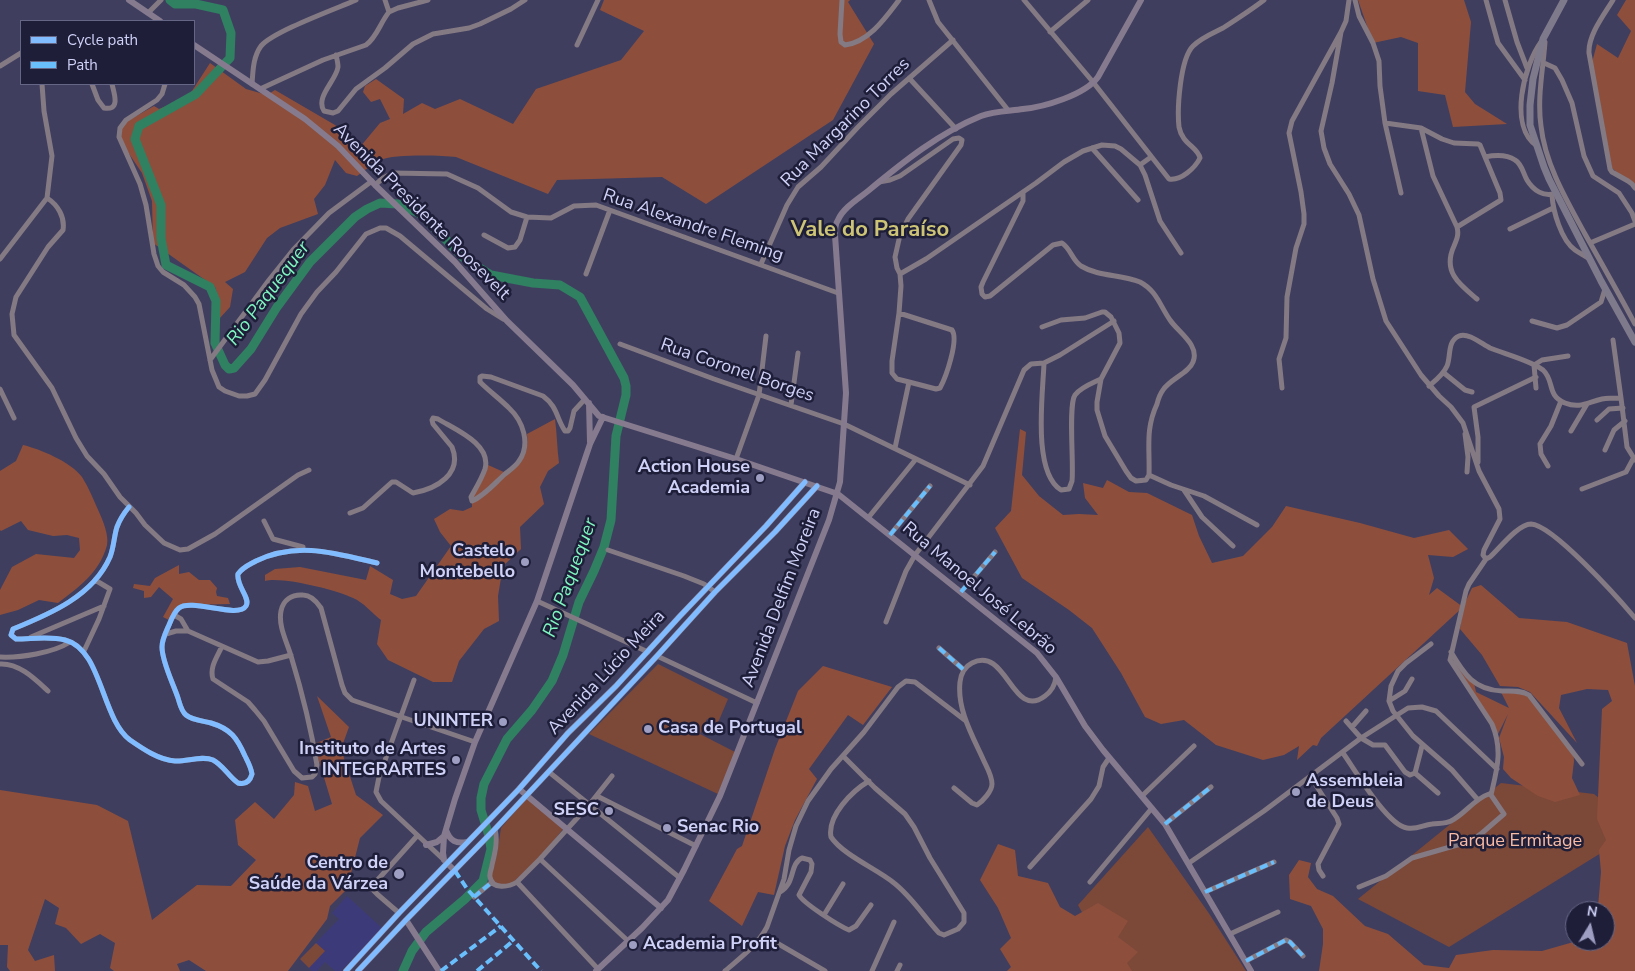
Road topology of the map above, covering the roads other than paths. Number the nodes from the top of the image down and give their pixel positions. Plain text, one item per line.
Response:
1 (129, 0) edge
2 (356, 0) edge
3 (386, 0) edge
4 (428, 0) edge
5 (526, 0) edge
6 (598, 0) edge
7 (842, 0) edge
8 (899, 0) edge
9 (928, 0) edge
10 (1024, 0) edge
11 (1088, 0) edge
12 (1141, 0) edge
13 (1264, 0) edge
14 (1349, 0) edge
15 (1355, 0) edge
16 (1486, 0) edge
17 (1506, 0) edge
18 (1564, 0) edge
19 (1613, 0) edge
20 (159, 2) edge
21 (389, 12) junction
22 (148, 13) junction
23 (158, 20) edge
24 (1050, 32) junction
25 (1341, 32) junction
26 (1544, 37) junction
27 (953, 40) junction
28 (577, 45) dead end
29 (195, 46) edge
30 (20, 53) edge
31 (336, 55) junction
32 (1544, 63) junction
33 (0, 66) edge
34 (1527, 68) junction
35 (909, 78) junction
36 (1525, 80) junction
37 (1093, 82) junction
38 (252, 84) junction
39 (42, 85) edge
40 (92, 85) edge
41 (112, 85) edge
42 (165, 85) edge
43 (260, 89) junction
44 (1530, 105) junction
45 (1521, 109) junction
46 (1008, 110) junction
47 (1539, 110) junction
48 (1540, 122) junction
49 (1385, 123) junction
50 (1521, 123) junction
51 (1530, 125) junction
52 (1422, 128) junction
53 (956, 129) junction
54 (1537, 147) junction
55 (1092, 148) junction
56 (1151, 157) junction
57 (1485, 157) junction
58 (1140, 165) junction
59 (879, 182) junction
60 (373, 183) junction
61 (1635, 188) edge
62 (1023, 192) junction
63 (1400, 193) dead end
64 (1554, 194) junction
65 (47, 198) junction
66 (1138, 200) dead end
67 (1553, 208) junction
68 (610, 210) junction
69 (527, 217) junction
70 (1635, 223) edge
71 (1457, 227) junction
72 (1510, 230) dead end
73 (484, 235) dead end
74 (1590, 243) junction
75 (1181, 252) dead end
76 (0, 259) edge
77 (761, 264) junction
78 (586, 274) dead end
79 (900, 274) junction
80 (1601, 281) junction
81 (1605, 288) junction
82 (838, 293) junction
83 (1478, 299) dead end
84 (899, 313) junction
85 (507, 321) junction
86 (1532, 321) dead end
87 (1114, 322) junction
88 (1635, 324) edge
89 (1042, 327) dead end
90 (766, 336) dead end
91 (1613, 340) dead end
92 (1635, 342) edge
93 (620, 344) dead end
94 (798, 354) dead end
95 (1568, 356) dead end
96 (212, 358) junction
97 (1044, 363) junction
98 (1534, 365) junction
99 (1444, 373) junction
100 (1536, 377) junction
101 (1101, 379) junction
102 (909, 382) junction
103 (1429, 386) junction
104 (1282, 388) dead end
105 (1536, 388) dead end
106 (0, 389) edge
107 (1472, 392) dead end
108 (759, 395) junction
109 (1621, 398) junction
110 (587, 401) junction
111 (1561, 401) junction
112 (1587, 404) junction
113 (791, 405) junction
114 (1623, 408) junction
115 (14, 418) dead end
116 (606, 418) junction
117 (1597, 420) dead end
118 (1625, 421) junction
119 (844, 424) junction
120 (1465, 429) junction
121 (1571, 431) dead end
122 (590, 444) junction
123 (895, 448) junction
124 (1605, 450) dead end
125 (736, 459) junction
126 (916, 459) junction
127 (1634, 460) edge
128 (1477, 466) junction
129 (1548, 466) dead end
130 (309, 470) dead end
131 (1467, 472) dead end
132 (1149, 476) junction
133 (805, 482) junction
134 (970, 485) junction
135 (818, 486) junction
136 (930, 486) dead end
137 (1582, 489) dead end
138 (1184, 490) junction
139 (838, 494) junction
140 (129, 507) junction
141 (350, 513) dead end
142 (868, 518) junction
143 (264, 521) dead end
144 (1257, 525) dead end
145 (766, 526) junction
146 (775, 532) junction
147 (890, 535) junction
148 (1233, 546) dead end
149 (311, 549) junction
150 (608, 550) dead end
151 (995, 552) dead end
152 (915, 554) junction
153 (1486, 559) junction
154 (377, 563) dead end
155 (95, 580) junction
156 (708, 587) junction
157 (715, 592) junction
158 (961, 592) junction
159 (537, 601) junction
160 (104, 606) junction
161 (174, 615) junction
162 (1635, 618) edge
163 (886, 622) dead end
164 (188, 631) junction
165 (166, 634) junction
166 (28, 639) junction
167 (70, 642) junction
168 (1431, 644) dead end
169 (222, 646) junction
170 (939, 648) dead end
171 (84, 652) junction
172 (648, 652) junction
173 (1451, 652) junction
174 (291, 654) junction
175 (657, 656) junction
176 (0, 657) edge
177 (0, 664) edge
178 (964, 670) junction
179 (1056, 677) junction
180 (1412, 679) dead end
181 (414, 680) dead end
182 (1064, 690) junction
183 (48, 691) dead end
184 (1050, 692) junction
185 (1389, 701) junction
186 (757, 703) junction
187 (1366, 711) dead end
188 (1396, 714) junction
189 (401, 717) junction
190 (966, 721) junction
191 (1346, 721) dead end
192 (1352, 727) junction
193 (1361, 738) junction
194 (475, 742) junction
195 (1194, 746) dead end
196 (1422, 746) junction
197 (1342, 753) junction
198 (843, 756) junction
199 (1109, 758) junction
200 (1582, 764) dead end
201 (1497, 770) junction
202 (549, 772) junction
203 (1415, 773) junction
204 (612, 776) dead end
205 (1310, 776) junction
206 (868, 781) junction
207 (954, 788) dead end
208 (1211, 788) dead end
209 (520, 789) junction
210 (1438, 793) dead end
211 (1491, 795) junction
212 (527, 796) junction
213 (597, 796) junction
214 (1142, 796) junction
215 (1478, 800) junction
216 (589, 805) junction
217 (1152, 808) junction
218 (1164, 824) junction
219 (567, 830) junction
220 (494, 831) junction
221 (445, 833) junction
222 (417, 836) junction
223 (467, 842) junction
224 (426, 845) junction
225 (696, 846) junction
226 (540, 859) junction
227 (446, 862) junction
228 (1274, 862) dead end
229 (1189, 863) junction
230 (1030, 867) dead end
231 (455, 871) junction
232 (1323, 876) dead end
233 (680, 878) junction
234 (492, 882) junction
235 (517, 882) junction
236 (1090, 882) dead end
237 (843, 884) dead end
238 (1359, 887) dead end
239 (780, 892) junction
240 (1205, 892) junction
241 (474, 897) dead end
242 (871, 904) dead end
243 (660, 908) junction
244 (1278, 912) dead end
245 (399, 913) junction
246 (824, 914) junction
247 (406, 920) junction
248 (894, 922) dead end
249 (1230, 934) junction
250 (763, 935) junction
251 (627, 940) junction
252 (1302, 956) dead end
253 (1246, 961) junction
254 (900, 965) dead end
255 (597, 970) edge
256 (346, 971) edge
257 (358, 971) edge
258 (439, 971) edge
259 (725, 971) edge
260 (825, 971) edge
261 (872, 971) edge
262 (897, 971) edge
263 (1251, 971) edge

1 - 22 main road
2 - 38 street
3 - 21 street
4 - 21 street
5 - 31 street
6 - 28 street
7 - 8 street
9 - 27 street
10 - 24 street
11 - 24 street
12 - 37 main road, Avenida Delfim Moreira
13 - 56 street
14 - 25 street
15 - 49 street
16 - 36 street
17 - 34 street
18 - 26 highway
19 - 61 street
20 - 22 street
21 - 31 street
22 - 23 main road
24 - 37 street
25 - 103 street
25 - 104 street
26 - 32 street
26 - 34 street
26 - 44 highway
27 - 35 street, Rua Margarino Torres
27 - 46 street
29 - 38 main road, Avenida Presidente Roosevelt
30 - 33 street
31 - 43 street
32 - 47 street
32 - 70 street
34 - 36 street
35 - 53 street
35 - 77 street, Rua Margarino Torres
36 - 45 street
37 - 46 main road, Avenida Delfim Moreira
37 - 56 street
38 - 43 main road, Avenida Presidente Roosevelt
39 - 65 street
40 - 41 street
42 - 96 street
43 - 60 main road, Avenida Presidente Roosevelt
44 - 45 street
44 - 47 street
44 - 51 highway
45 - 50 street
46 - 53 main road, Avenida Delfim Moreira
47 - 48 street
48 - 51 street
48 - 74 street
49 - 52 street
49 - 63 street
50 - 51 street
50 - 54 street
51 - 54 highway
52 - 57 street
52 - 71 street
53 - 59 main road, Avenida Delfim Moreira
54 - 64 highway
55 - 58 street
55 - 62 street
55 - 66 street
56 - 58 street
57 - 64 street
57 - 71 street
58 - 75 street
59 - 79 street
59 - 82 main road, Avenida Delfim Moreira
60 - 69 street, Rua Alexandre Fleming
60 - 85 main road, Avenida Presidente Roosevelt
60 - 96 street, Rua Alexandre Fleming
62 - 79 street
62 - 132 street
64 - 67 street
64 - 80 highway
65 - 76 street
65 - 140 street
67 - 72 street
67 - 80 street
68 - 69 street, Rua Alexandre Fleming
68 - 77 street, Rua Alexandre Fleming
68 - 78 street
69 - 73 street
70 - 74 street
71 - 83 street
74 - 88 street
77 - 82 street, Rua Alexandre Fleming
79 - 84 street
80 - 81 highway
81 - 86 street
81 - 92 highway
82 - 119 main road, Avenida Delfim Moreira
84 - 102 street
84 - 102 street
85 - 96 street
85 - 110 main road, Avenida Presidente Roosevelt
87 - 89 street
87 - 97 street
87 - 101 street
90 - 108 street
91 - 109 street
93 - 108 street, Rua Coronel Borges
94 - 113 street
95 - 98 street
97 - 101 street
97 - 134 street
98 - 99 street
98 - 100 street
98 - 111 street
99 - 103 street
99 - 107 street
100 - 105 street
100 - 128 street
101 - 132 street
102 - 123 street
103 - 120 street
106 - 115 street
108 - 113 street, Rua Coronel Borges
108 - 125 street
109 - 112 street
109 - 114 street
110 - 116 main road, Avenida Presidente Roosevelt
110 - 122 main road
110 - 141 street
111 - 112 street
111 - 129 street
112 - 121 street
113 - 119 street, Rua Coronel Borges
114 - 117 street
114 - 118 street
116 - 122 main road
116 - 125 main road, Rua Manoel José Lebrão
118 - 124 street
118 - 127 street
119 - 123 street, Rua Coronel Borges
119 - 139 main road, Avenida Delfim Moreira
120 - 128 street
120 - 131 street
122 - 159 main road
123 - 126 street, Rua Coronel Borges
125 - 133 main road, Rua Manoel José Lebrão
126 - 134 street, Rua Coronel Borges
126 - 142 street
127 - 137 street
128 - 153 street
130 - 140 street
132 - 138 street
133 - 135 main road, Rua Manoel José Lebrão
133 - 145 main road, Avenida Lúcio Meira
134 - 152 street
135 - 139 main road, Rua Manoel José Lebrão
135 - 146 main road, Avenida Lúcio Meira
136 - 147 street
138 - 144 street
138 - 148 street
139 - 142 main road, Rua Manoel José Lebrão
139 - 186 main road, Avenida Delfim Moreira
140 - 155 street
142 - 147 main road, Rua Manoel José Lebrão
143 - 149 street
145 - 146 main road
145 - 156 main road, Avenida Lúcio Meira
146 - 157 main road, Avenida Lúcio Meira
147 - 152 main road, Rua Manoel José Lebrão
149 - 154 street
149 - 161 street
150 - 156 street
151 - 158 street
152 - 158 main road, Rua Manoel José Lebrão
152 - 163 street
153 - 162 street
153 - 173 street
155 - 160 street
155 - 166 street
156 - 157 street
156 - 172 main road, Avenida Lúcio Meira
157 - 175 main road, Avenida Lúcio Meira
158 - 179 main road, Rua Manoel José Lebrão
159 - 172 street
159 - 194 main road
160 - 166 street
160 - 171 street
161 - 164 street
161 - 165 street
164 - 165 street
164 - 169 street
165 - 171 street
166 - 167 street
167 - 171 street
167 - 176 street
168 - 185 street
169 - 174 street
169 - 174 street
170 - 178 street
172 - 209 main road, Avenida Lúcio Meira
173 - 200 street
173 - 201 street
174 - 189 street
175 - 186 street
175 - 202 main road, Avenida Lúcio Meira
177 - 183 street
178 - 184 street
178 - 190 street
179 - 182 main road, Rua Manoel José Lebrão
179 - 184 street
180 - 185 street
181 - 189 street
182 - 184 street
182 - 199 main road, Rua Manoel José Lebrão
185 - 188 street
186 - 225 main road, Avenida Delfim Moreira
187 - 192 street
188 - 193 street
188 - 196 street
188 - 201 street
189 - 194 street
189 - 222 street
190 - 198 street
190 - 207 street
191 - 192 street
192 - 193 street
193 - 197 street
193 - 203 street
194 - 221 main road
195 - 214 street
196 - 203 street
196 - 215 street
197 - 205 street
197 - 215 street
198 - 206 street
198 - 239 street
199 - 214 main road, Rua Manoel José Lebrão
199 - 230 street
201 - 211 street
202 - 212 main road, Avenida Lúcio Meira
202 - 216 street
203 - 210 street
204 - 213 street
205 - 229 street
205 - 232 street
206 - 206 street
208 - 218 street
209 - 212 main road
209 - 223 main road, Avenida Lúcio Meira
211 - 215 street
211 - 238 street
212 - 219 main road
212 - 220 main road, Avenida Lúcio Meira
213 - 216 street
213 - 225 street
214 - 217 main road, Rua Manoel José Lebrão
216 - 219 street
216 - 233 street
217 - 218 main road, Rua Manoel José Lebrão
217 - 236 street
218 - 229 main road, Rua Manoel José Lebrão
219 - 226 street
219 - 243 main road
220 - 231 main road, Avenida Lúcio Meira
220 - 234 street
221 - 223 main road
221 - 224 main road
221 - 227 main road
222 - 224 street
222 - 245 street
223 - 227 main road, Avenida Lúcio Meira
224 - 227 street
225 - 233 main road, Avenida Delfim Moreira
226 - 235 street
226 - 251 street
227 - 231 main road
227 - 245 main road, Avenida Lúcio Meira
228 - 240 street
229 - 240 main road, Rua Manoel José Lebrão
231 - 247 main road, Avenida Lúcio Meira
233 - 243 main road, Avenida Delfim Moreira
234 - 235 street
234 - 241 street
235 - 255 street
237 - 246 street
239 - 246 street
239 - 250 street
240 - 249 main road, Rua Manoel José Lebrão
242 - 246 street
243 - 251 main road, Avenida Delfim Moreira
244 - 249 street
245 - 256 main road, Avenida Lúcio Meira
247 - 257 main road, Avenida Lúcio Meira
247 - 258 main road
248 - 261 street
249 - 253 main road, Rua Manoel José Lebrão
250 - 259 street
250 - 260 street
251 - 255 main road, Avenida Delfim Moreira
252 - 253 street
253 - 263 main road, Rua Manoel José Lebrão
254 - 262 street

